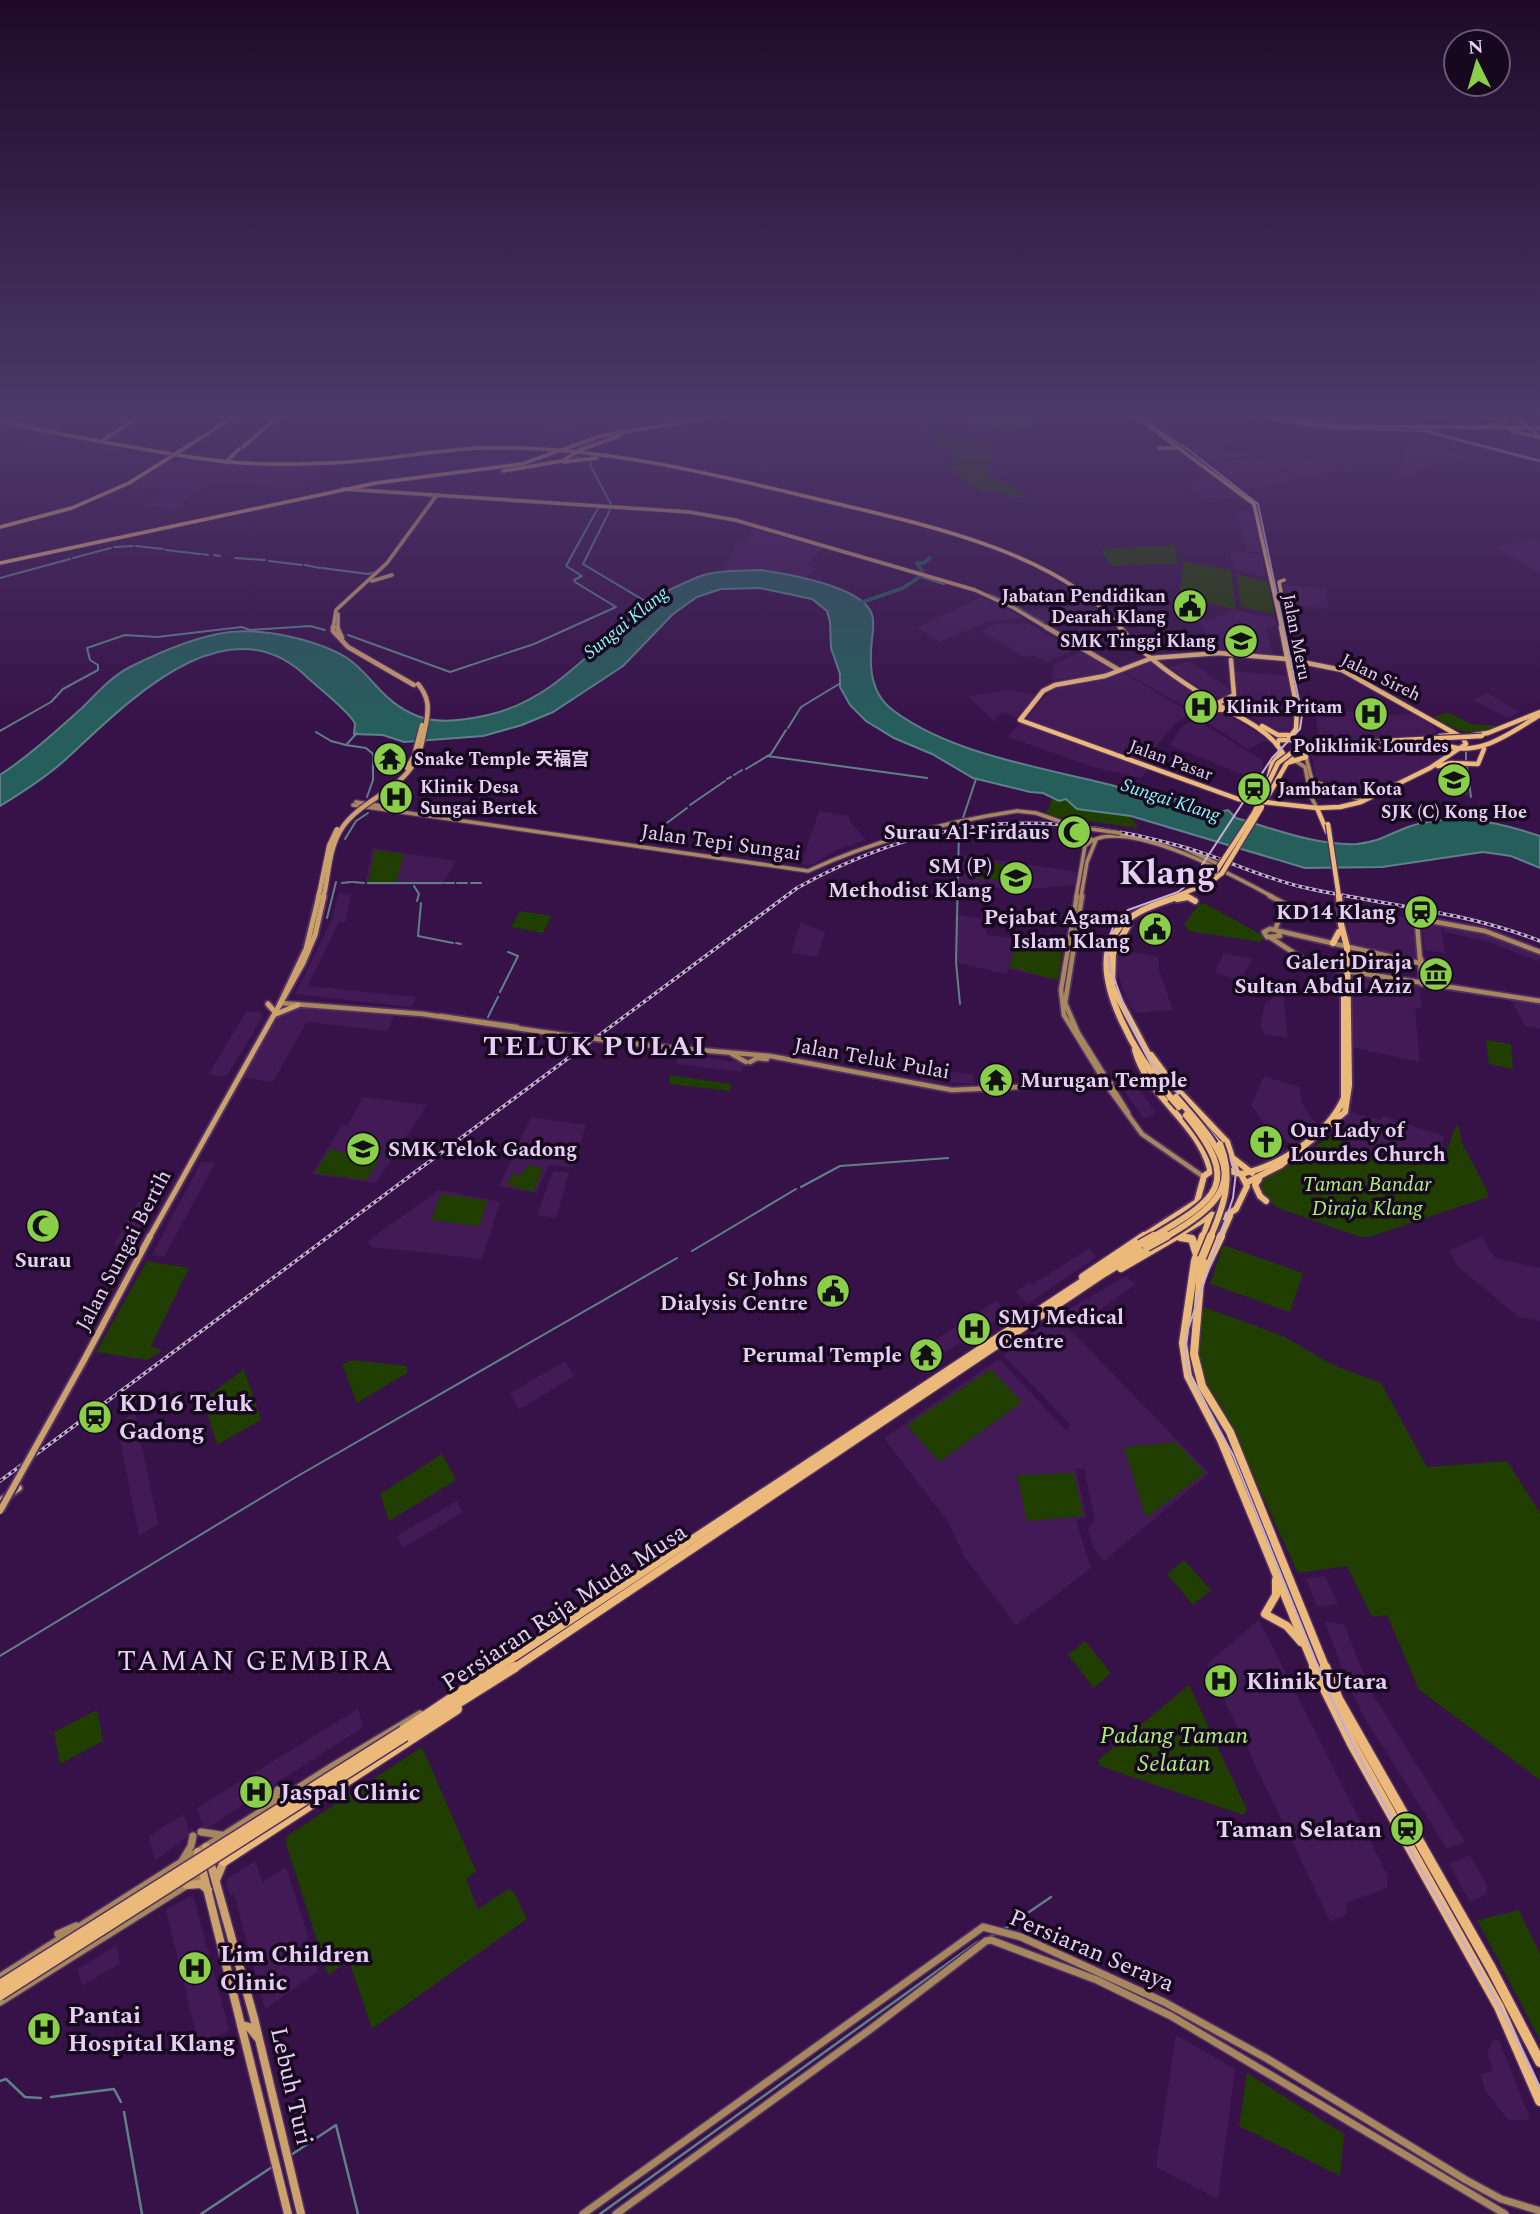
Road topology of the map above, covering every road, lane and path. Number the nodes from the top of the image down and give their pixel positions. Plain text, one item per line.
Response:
1 (27, 519) edge
2 (204, 519) edge
3 (419, 519) edge
4 (420, 519) edge
5 (731, 519) edge
6 (895, 519) edge
7 (897, 519) edge
8 (1258, 519) edge
9 (1260, 519) edge
10 (0, 526) edge
11 (0, 563) edge
12 (386, 568) junction
13 (1284, 580) dead end
14 (369, 581) junction
15 (1277, 584) junction
16 (971, 590) junction
17 (1107, 611) junction
18 (1021, 614) junction
19 (1021, 620) dead end
20 (1048, 628) junction
21 (1137, 645) junction
22 (1201, 654) junction
23 (1168, 656) junction
24 (1160, 657) junction
25 (1152, 658) junction
26 (1231, 660) junction
27 (1287, 660) junction
28 (1301, 662) junction
29 (1118, 670) junction
30 (1210, 696) junction
31 (1228, 698) junction
32 (1218, 704) junction
33 (1209, 709) dead end
34 (1234, 714) junction
35 (1540, 714) edge
36 (1429, 718) junction
37 (1248, 719) junction
38 (1296, 729) junction
39 (1456, 735) junction
40 (1475, 735) junction
41 (1484, 737) junction
42 (1286, 738) junction
43 (1437, 738) junction
44 (1495, 740) junction
45 (1300, 743) junction
46 (1422, 743) junction
47 (1277, 745) junction
48 (1447, 747) junction
49 (1460, 749) junction
50 (1470, 750) junction
51 (1282, 752) junction
52 (1305, 755) junction
53 (1294, 761) junction
54 (1430, 768) junction
55 (1310, 780) junction
56 (1266, 795) junction
57 (1363, 801) junction
58 (354, 804) dead end
59 (1303, 807) junction
60 (1317, 808) junction
61 (1334, 808) junction
62 (1325, 822) junction
63 (1114, 836) junction
64 (1074, 839) dead end
65 (1092, 839) junction
66 (1091, 850) junction
67 (1084, 856) junction
68 (1211, 861) junction
69 (1219, 872) junction
70 (1195, 901) dead end
71 (1167, 903) junction
72 (1424, 919) junction
73 (1417, 923) junction
74 (1339, 924) junction
75 (1274, 930) junction
76 (1339, 932) junction
77 (1296, 935) junction
78 (1271, 938) junction
79 (1332, 943) junction
80 (1345, 946) junction
81 (1285, 947) junction
82 (1540, 952) edge
83 (1420, 961) junction
84 (1345, 972) junction
85 (1422, 984) junction
86 (1435, 986) junction
87 (285, 994) junction
88 (1540, 1002) edge
89 (280, 1004) junction
90 (299, 1004) junction
91 (274, 1014) junction
92 (433, 1016) junction
93 (462, 1018) junction
94 (485, 1025) junction
95 (522, 1028) junction
96 (1137, 1044) junction
97 (708, 1050) junction
98 (732, 1054) junction
99 (768, 1059) junction
100 (798, 1063) junction
101 (1096, 1068) junction
102 (1083, 1081) junction
103 (1108, 1082) junction
104 (1074, 1084) junction
105 (1173, 1098) junction
106 (1233, 1157) junction
107 (1210, 1169) junction
108 (1252, 1173) junction
109 (1239, 1174) junction
110 (1204, 1177) junction
111 (1261, 1177) junction
112 (1246, 1183) junction
113 (1266, 1201) dead end
114 (1197, 1202) junction
115 (1181, 1215) junction
116 (1210, 1216) junction
117 (1230, 1216) junction
118 (1194, 1226) junction
119 (1147, 1247) junction
120 (1199, 1260) junction
121 (1199, 1282) junction
122 (1074, 1286) junction
123 (915, 1385) dead end
124 (903, 1402) junction
125 (19, 1488) dead end
126 (0, 1501) edge
127 (0, 1511) edge
128 (1275, 1571) junction
129 (1316, 1671) junction
130 (491, 1674) junction
131 (503, 1675) junction
132 (404, 1734) junction
133 (278, 1790) dead end
134 (269, 1806) junction
135 (246, 1821) junction
136 (201, 1832) dead end
137 (227, 1834) junction
138 (193, 1836) dead end
139 (252, 1843) junction
140 (202, 1850) junction
141 (224, 1861) junction
142 (179, 1865) junction
143 (208, 1871) junction
144 (167, 1872) junction
145 (215, 1881) junction
146 (187, 1885) junction
147 (208, 1890) junction
148 (173, 1892) junction
149 (92, 1919) junction
150 (58, 1934) dead end
151 (1067, 1957) junction
152 (1068, 1969) junction
153 (1097, 1970) junction
154 (0, 1977) edge
155 (1097, 1980) junction
156 (0, 1985) edge
157 (0, 1995) edge
158 (0, 2002) edge
159 (241, 2025) junction
160 (261, 2046) junction
161 (1540, 2062) edge
162 (1540, 2101) edge
163 (1413, 2148) junction
164 (1411, 2160) junction
165 (288, 2162) joint
166 (1540, 2211) edge
167 (288, 2214) edge
168 (301, 2214) edge
169 (583, 2214) edge
170 (616, 2214) edge
171 (1505, 2214) edge

1 - 10 highway, bridge
2 - 11 highway
3 - 14 main road
4 - 12 main road
5 - 16 main road
6 - 17 highway
7 - 17 highway
8 - 27 highway, Jalan Meru
9 - 15 highway, Jalan Meru
12 - 14 main road
12 - 14 main road
13 - 15 highway
14 - 87 main road, Jalan Sungai Bertih, bridge
15 - 28 highway, Jalan Meru
16 - 18 main road
16 - 20 main road
17 - 21 highway
18 - 19 main road
18 - 20 main road
20 - 29 main road
21 - 23 highway
21 - 25 highway
22 - 23 highway
22 - 26 highway
22 - 27 highway
23 - 24 highway
24 - 25 highway
24 - 30 highway
25 - 29 highway
25 - 32 highway
26 - 27 highway
26 - 31 highway
27 - 28 highway, Jalan Sireh
27 - 38 highway, Jalan Meru
28 - 36 highway, Jalan Sireh
29 - 59 highway, Jalan Pasar
30 - 31 highway
30 - 32 highway
31 - 32 highway
31 - 37 highway
32 - 34 highway
33 - 34 highway
34 - 47 highway
35 - 41 highway
35 - 44 highway
36 - 39 highway, Jalan Sireh
36 - 40 highway
37 - 38 highway
37 - 42 highway
38 - 42 highway
39 - 40 highway
39 - 43 highway
39 - 49 highway
40 - 41 highway
41 - 44 highway
41 - 46 highway, bridge
42 - 45 highway
42 - 47 highway
43 - 46 main road
43 - 48 highway
44 - 50 highway
45 - 46 main road
45 - 52 highway
46 - 48 main road
46 - 52 main road
46 - 56 highway, bridge
47 - 51 highway
48 - 49 highway
49 - 50 highway
49 - 54 highway
50 - 54 highway
51 - 53 highway
51 - 56 highway, bridge
52 - 53 highway
52 - 55 main road
53 - 55 main road
53 - 56 highway
54 - 57 highway, Jalan Pasar
55 - 57 main road
55 - 60 main road
56 - 69 highway, bridge
57 - 61 highway, Jalan Pasar
58 - 68 main road, Jalan Tepi Sungai, bridge
59 - 60 highway, Jalan Pasar
59 - 62 highway
60 - 61 highway, Jalan Pasar
60 - 62 highway
61 - 62 highway
62 - 74 highway, bridge
63 - 65 main road
63 - 66 main road
63 - 68 main road
64 - 65 main road
65 - 67 main road
66 - 67 main road
66 - 103 main road
67 - 101 main road
68 - 75 main road
69 - 71 highway
69 - 96 highway
70 - 71 highway
71 - 96 highway
72 - 73 main road
72 - 73 main road
72 - 82 main road
73 - 83 main road
74 - 76 highway
74 - 80 highway
75 - 77 main road
75 - 78 main road
75 - 78 main road
76 - 79 highway
76 - 80 highway
77 - 79 main road
77 - 81 main road
78 - 81 main road
79 - 80 main road
80 - 83 main road
80 - 84 highway
81 - 84 main road
83 - 85 main road
83 - 86 main road
84 - 85 main road
84 - 108 highway
84 - 111 highway
85 - 86 main road
86 - 88 main road
87 - 89 main road, Jalan Sungai Bertih
87 - 90 main road
87 - 91 main road
89 - 90 main road, Jalan Teluk Pulai
89 - 91 main road, Jalan Sungai Bertih
90 - 91 main road
90 - 92 main road, Jalan Teluk Pulai
91 - 127 main road, Jalan Sungai Bertih, bridge
92 - 93 main road, Jalan Teluk Pulai
92 - 94 main road, Jalan Teluk Pulai
93 - 94 main road
93 - 95 main road, Jalan Teluk Pulai
94 - 95 main road, Jalan Teluk Pulai
95 - 97 main road, Jalan Teluk Pulai, bridge
96 - 105 highway
96 - 106 highway
96 - 107 highway
97 - 98 main road, Jalan Teluk Pulai
97 - 100 main road, Jalan Teluk Pulai
98 - 99 main road, Jalan Teluk Pulai
98 - 99 main road
99 - 100 main road, Jalan Teluk Pulai
100 - 104 main road, Jalan Teluk Pulai
101 - 102 main road
101 - 103 main road
102 - 103 main road, Jalan Teluk Pulai
102 - 104 main road, Jalan Teluk Pulai
103 - 104 main road, Jalan Teluk Pulai
103 - 110 main road
105 - 119 highway, bridge
105 - 120 highway, bridge
106 - 108 highway
106 - 109 highway
107 - 109 highway
107 - 110 highway
108 - 109 highway
109 - 112 highway
110 - 114 highway
111 - 112 highway
111 - 113 highway
112 - 117 highway
114 - 115 highway
114 - 116 highway
115 - 118 highway
115 - 122 highway
116 - 117 highway
116 - 118 highway
116 - 120 highway
117 - 121 highway
118 - 119 highway
119 - 120 highway
119 - 122 highway, Persiaran Raja Muda Musa
119 - 131 highway, Persiaran Raja Muda Musa
120 - 121 highway
120 - 128 highway
121 - 161 highway
122 - 124 highway, Persiaran Raja Muda Musa
123 - 124 highway
124 - 130 highway, Persiaran Raja Muda Musa
125 - 126 main road
128 - 129 highway
128 - 129 highway
129 - 162 highway
130 - 132 highway, Persiaran Raja Muda Musa
130 - 134 main road
131 - 132 highway, Persiaran Raja Muda Musa
131 - 139 highway
132 - 156 highway, Persiaran Raja Muda Musa, bridge
132 - 157 highway, Persiaran Raja Muda Musa, bridge
133 - 134 main road
134 - 135 main road
135 - 137 main road
135 - 139 main road
136 - 137 main road
137 - 140 main road
138 - 142 main road
139 - 141 highway
140 - 142 main road
140 - 143 main road, Lebuh Turi
141 - 143 main road
141 - 145 main road
142 - 144 main road
143 - 145 main road, Lebuh Turi
143 - 146 main road
143 - 147 main road, Lebuh Turi
144 - 148 main road
144 - 149 main road
145 - 160 main road, Lebuh Turi
146 - 147 main road
146 - 148 main road
147 - 159 main road, Lebuh Turi
148 - 158 main road
149 - 150 main road
149 - 154 main road
151 - 152 main road
151 - 153 main road, Persiaran Seraya
151 - 169 main road, Persiaran Seraya
152 - 155 main road, Persiaran Seraya
152 - 170 main road, Persiaran Seraya
153 - 155 main road
153 - 163 main road, Persiaran Seraya
155 - 164 main road, Persiaran Seraya
159 - 160 main road
159 - 167 main road, Lebuh Turi
160 - 165 main road, Lebuh Turi
163 - 164 main road
163 - 166 main road, Persiaran Seraya
164 - 171 main road, Persiaran Seraya
165 - 168 main road, Lebuh Turi

